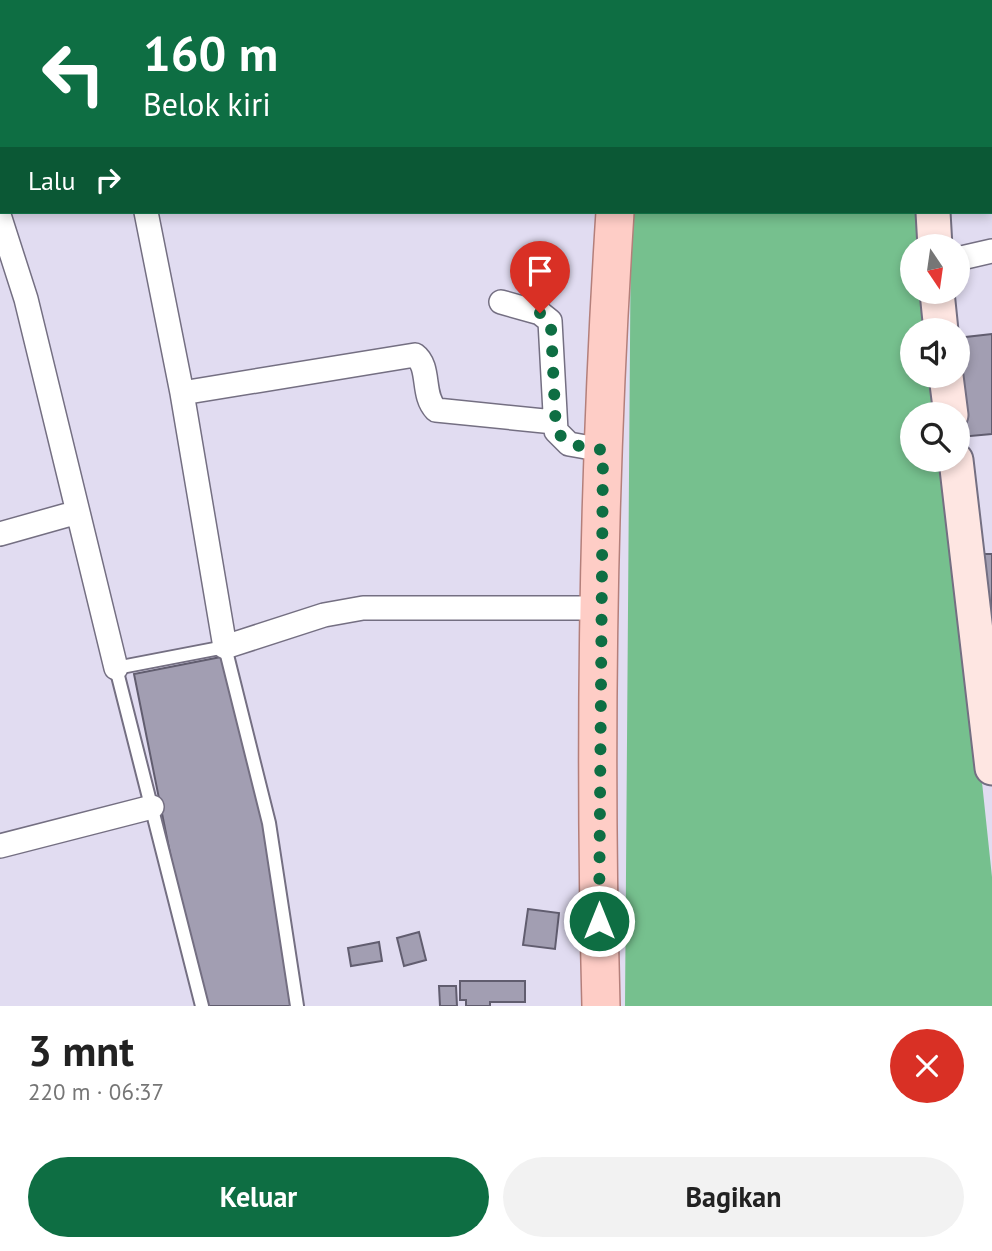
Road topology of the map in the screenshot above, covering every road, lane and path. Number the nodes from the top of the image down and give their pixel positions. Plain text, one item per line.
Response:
1 (146, 214) edge
2 (615, 214) edge
3 (933, 214) edge
4 (0, 218) edge
5 (934, 234) edge
6 (992, 251) edge
7 (970, 256) edge
8 (501, 302) dead end
9 (182, 393) junction
10 (554, 422) junction
11 (603, 450) junction
12 (957, 472) edge
13 (78, 512) junction
14 (0, 534) edge
15 (599, 608) junction
16 (225, 647) junction
17 (116, 668) junction
18 (991, 751) edge
19 (152, 807) junction
20 (0, 846) edge
21 (202, 1006) edge
22 (297, 1006) edge
23 (601, 1006) edge

1 - 9 street
2 - 11 main road
3 - 5 street
4 - 13 street
6 - 7 street
8 - 10 street
9 - 10 street
9 - 16 street
10 - 11 street
11 - 15 main road
12 - 18 street
13 - 14 street
13 - 17 street
15 - 16 street
15 - 23 main road
16 - 17 lane
16 - 22 lane
17 - 19 lane
19 - 20 street
19 - 21 lane

